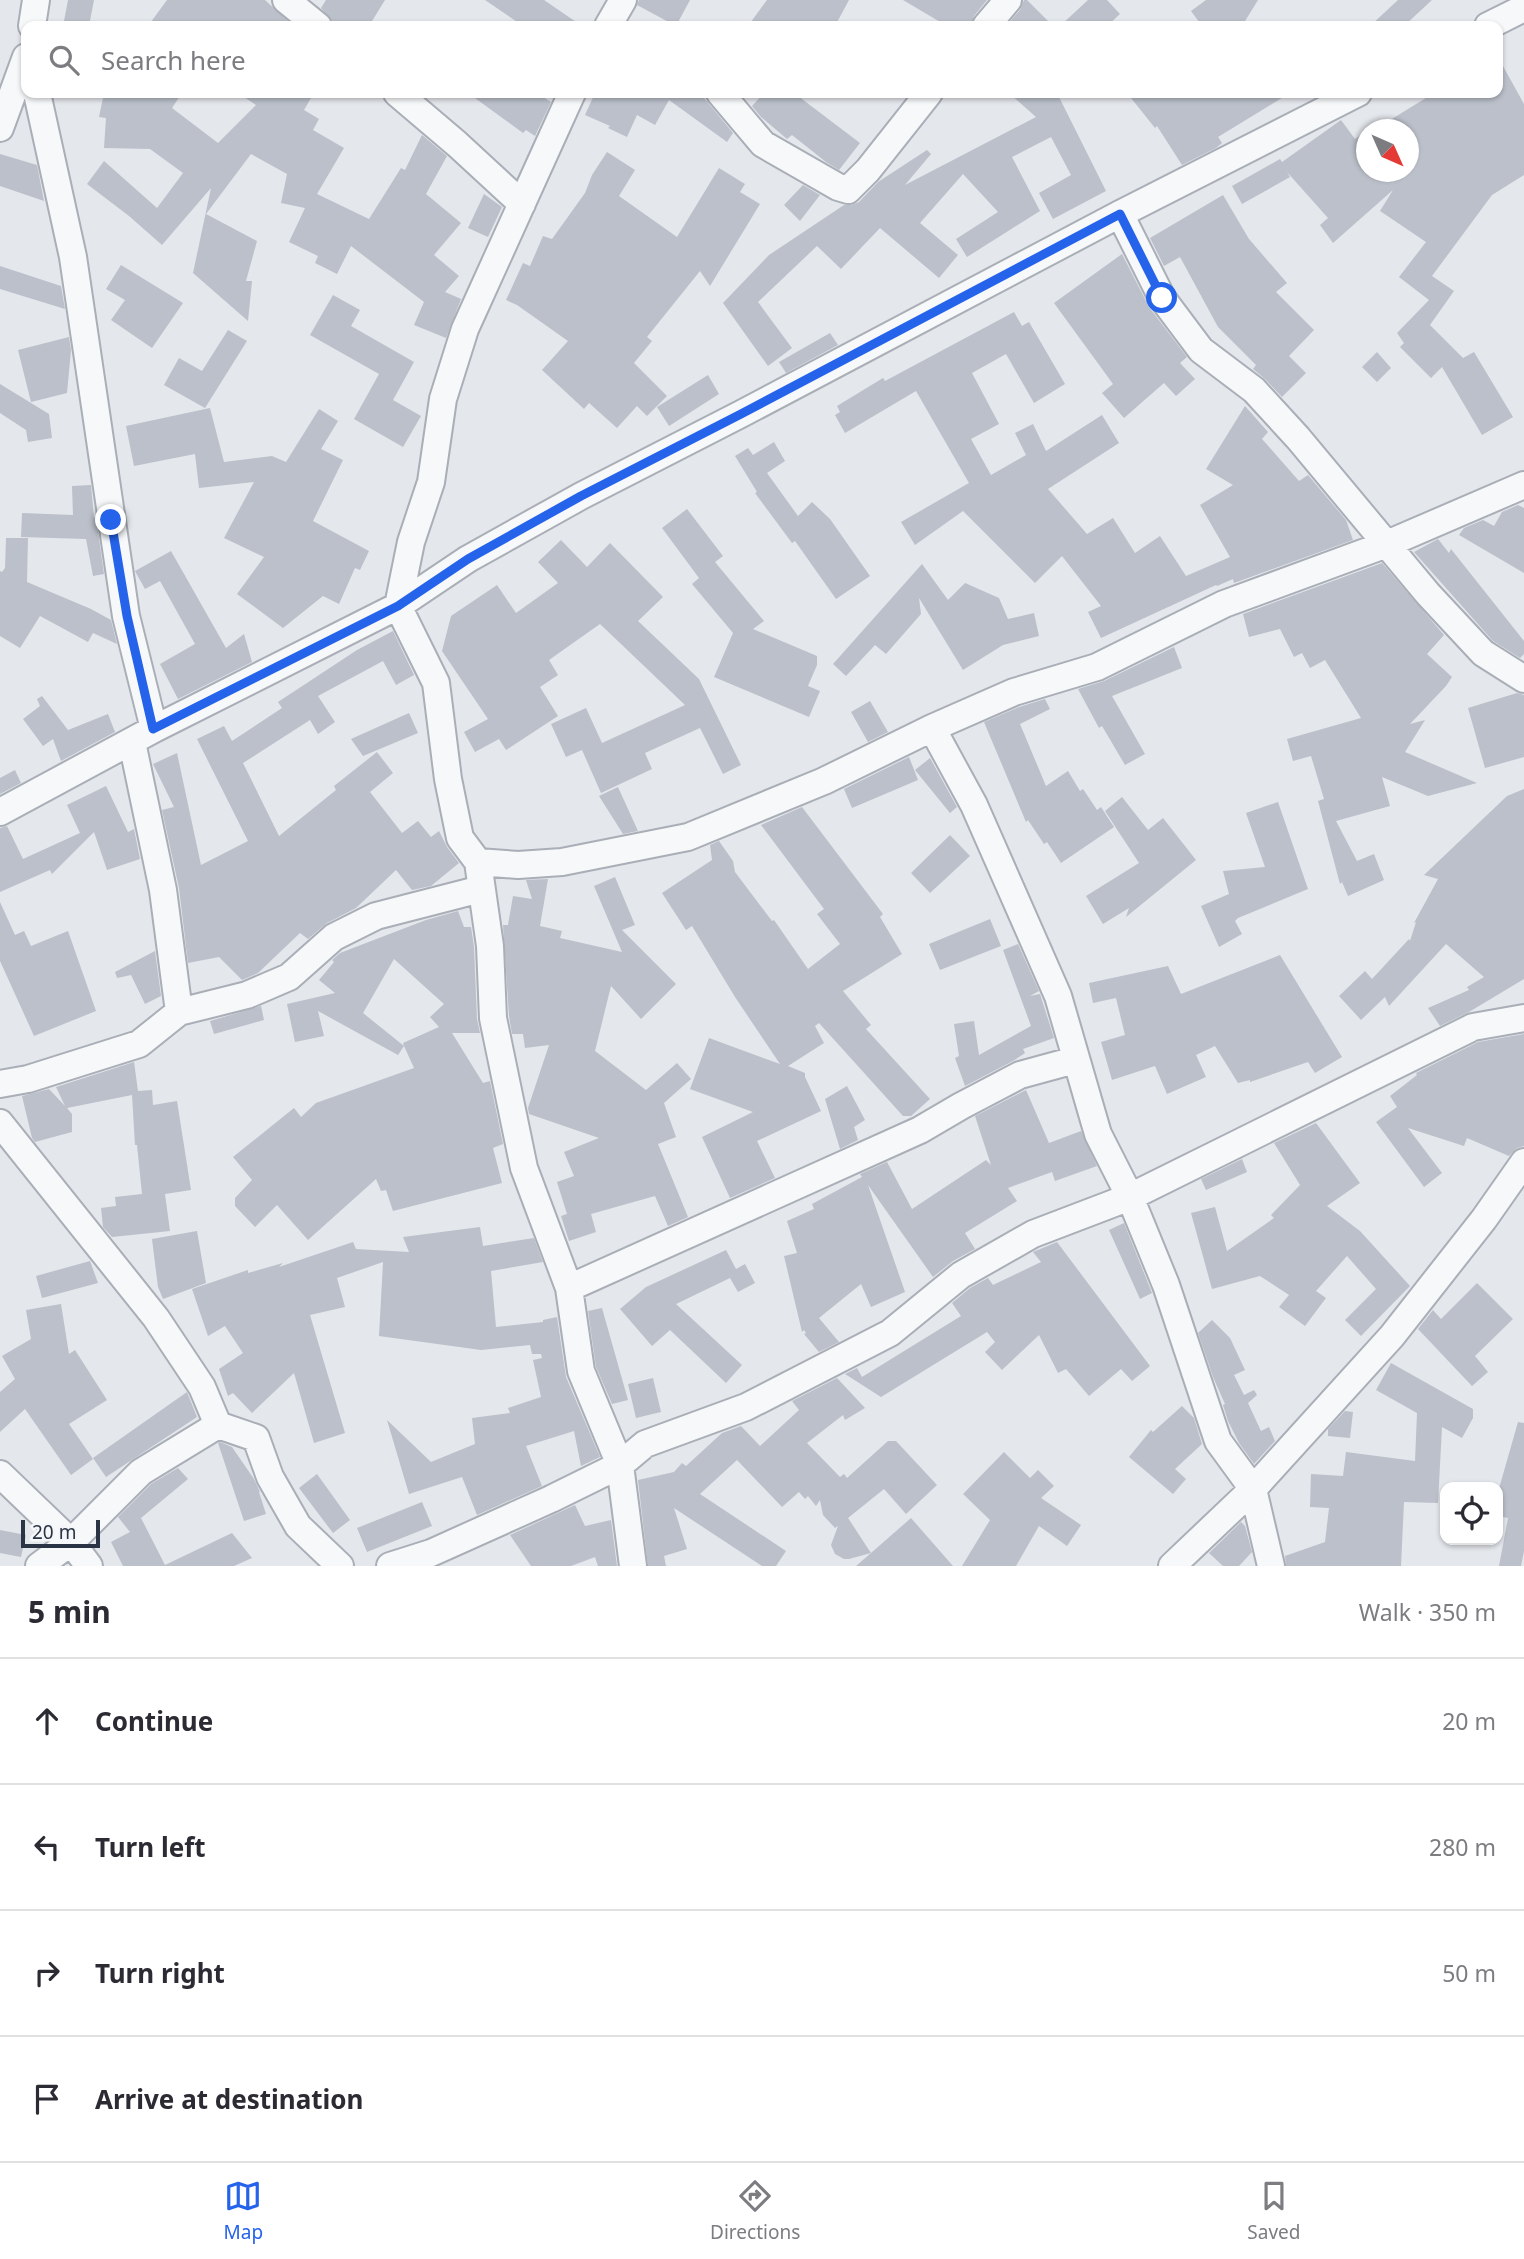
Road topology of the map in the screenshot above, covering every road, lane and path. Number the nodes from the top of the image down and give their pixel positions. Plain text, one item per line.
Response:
1 (36, 0) edge
2 (286, 0) edge
3 (1008, 0) edge
4 (1524, 8) edge
5 (33, 21) edge
6 (312, 21) edge
7 (990, 21) edge
8 (1498, 21) edge
9 (21, 71) edge
10 (38, 98) edge
11 (403, 98) edge
12 (570, 98) edge
13 (724, 98) edge
14 (925, 98) edge
15 (1348, 98) edge
16 (0, 128) edge
17 (522, 204) junction
18 (1120, 214) junction
19 (1524, 485) edge
20 (1387, 544) junction
21 (398, 606) junction
22 (1524, 679) edge
23 (932, 728) junction
24 (143, 735) junction
25 (0, 812) edge
26 (478, 862) junction
27 (481, 889) junction
28 (179, 1012) junction
29 (1524, 1018) edge
30 (1075, 1060) junction
31 (0, 1084) edge
32 (0, 1123) edge
33 (1524, 1162) edge
34 (1130, 1197) junction
35 (569, 1288) junction
36 (218, 1425) junction
37 (620, 1465) junction
38 (0, 1474) edge
39 (1253, 1489) junction
40 (71, 1542) junction
41 (39, 1566) edge
42 (89, 1566) edge
43 (340, 1566) edge
44 (390, 1566) edge
45 (634, 1566) edge
46 (1172, 1566) edge
47 (1271, 1566) edge

1 - 5 street
2 - 6 street
3 - 7 street
4 - 8 street
9 - 16 street
10 - 24 street
11 - 17 street
12 - 17 street
13 - 14 street
15 - 18 street
17 - 21 street
18 - 20 street
18 - 21 street
19 - 20 street
20 - 22 street
20 - 23 street
21 - 24 street
21 - 26 street
23 - 26 street
23 - 30 street
24 - 25 street
24 - 28 street
26 - 27 street
27 - 28 street
27 - 35 street
28 - 31 street
29 - 34 street
30 - 34 street
30 - 35 street
32 - 36 street
33 - 39 street
34 - 37 street
34 - 39 street
35 - 37 street
36 - 40 street
36 - 43 street
37 - 44 street
37 - 45 street
38 - 40 street
39 - 46 street
39 - 47 street
40 - 41 street
40 - 42 street

